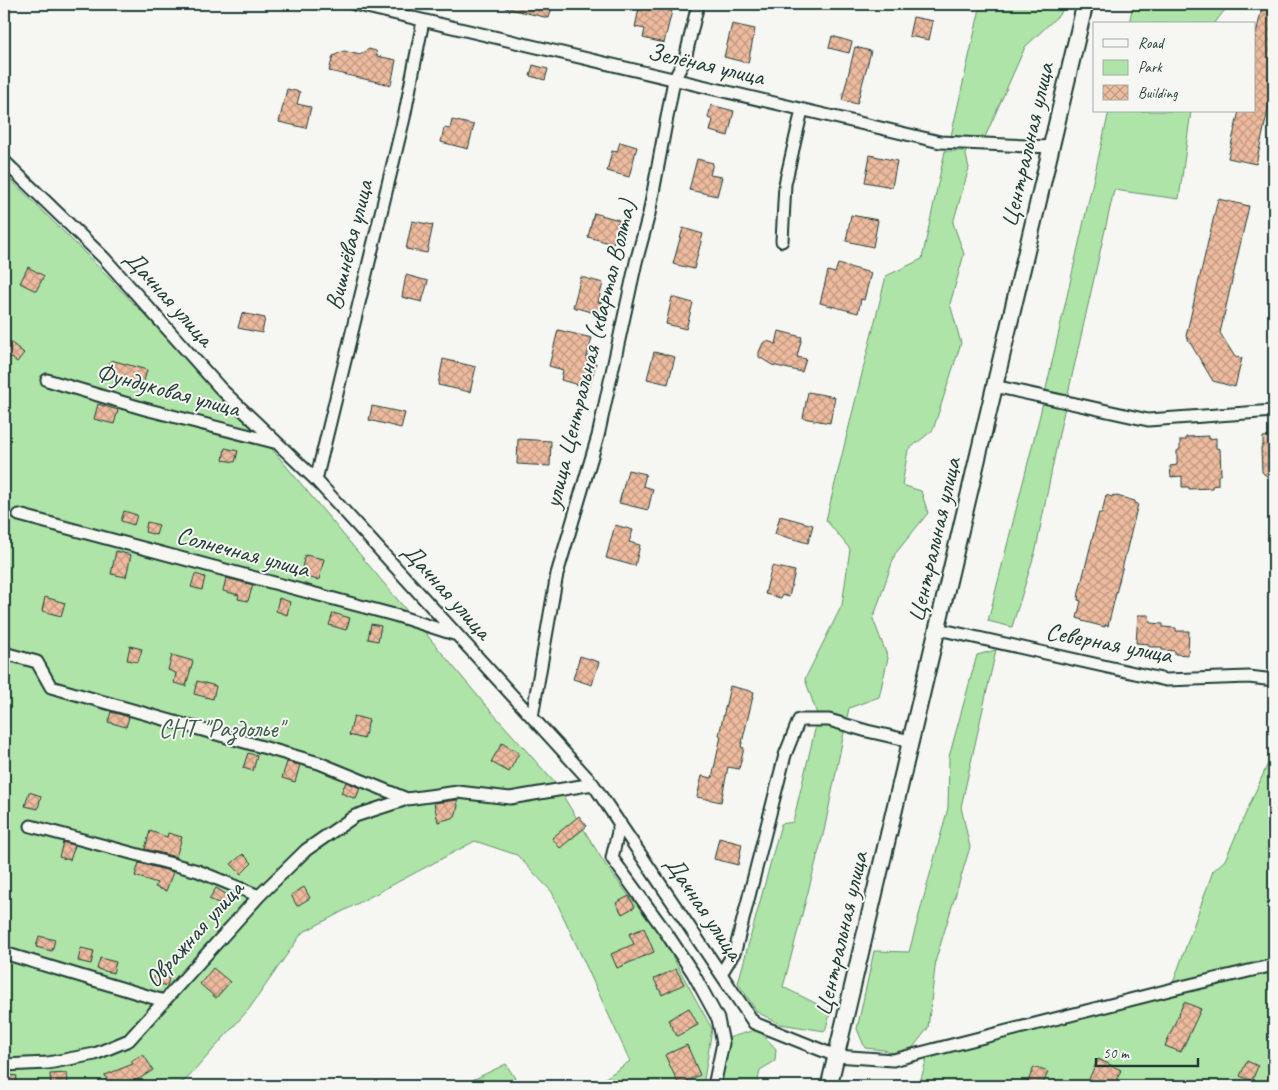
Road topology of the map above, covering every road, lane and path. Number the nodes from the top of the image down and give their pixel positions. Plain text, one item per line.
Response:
1 (354, 4) edge
2 (698, 4) edge
3 (1085, 4) edge
4 (423, 20) junction
5 (674, 80) junction
6 (802, 110) junction
7 (1051, 147) junction
8 (4, 161) edge
9 (782, 241) dead end
10 (47, 380) dead end
11 (994, 386) junction
12 (1274, 412) edge
13 (277, 443) junction
14 (316, 480) junction
15 (19, 515) dead end
16 (938, 630) junction
17 (456, 634) junction
18 (4, 653) edge
19 (1274, 680) edge
20 (532, 717) junction
21 (911, 741) junction
22 (593, 784) junction
23 (407, 799) junction
24 (620, 823) junction
25 (31, 826) dead end
26 (259, 896) junction
27 (4, 952) edge
28 (1274, 965) edge
29 (721, 974) junction
30 (164, 1001) junction
31 (836, 1056) junction
32 (4, 1065) edge
33 (714, 1086) edge
34 (829, 1086) edge

1 - 4 street, Зелёная улица
2 - 5 street, улица Центральная (квартал Волта)
3 - 7 street, Центральная улица
4 - 5 street, Зелёная улица
4 - 14 street, Вишнёвая улица
5 - 6 street, Зелёная улица
5 - 20 street, улица Центральная (квартал Волта)
6 - 7 street, Зелёная улица
6 - 9 street
7 - 11 street, Центральная улица
8 - 13 street, Дачная улица
10 - 13 street, Фундуковая улица
11 - 12 street
11 - 16 street, Центральная улица
13 - 14 street, Дачная улица
14 - 17 street, Дачная улица
15 - 17 street, Солнечная улица
16 - 19 street, Северная улица
16 - 21 street, Центральная улица
17 - 20 street, Дачная улица
18 - 23 street
20 - 22 street, Дачная улица
21 - 29 street
21 - 31 street, Центральная улица
22 - 23 street, Овражная улица
22 - 24 street, Дачная улица
23 - 26 street, Овражная улица
24 - 29 street, Дачная улица
24 - 33 street
25 - 26 street
26 - 30 street, Овражная улица
27 - 30 street
28 - 31 street, Дачная улица
29 - 31 street, Дачная улица
30 - 32 street, Овражная улица
31 - 34 street, Центральная улица

